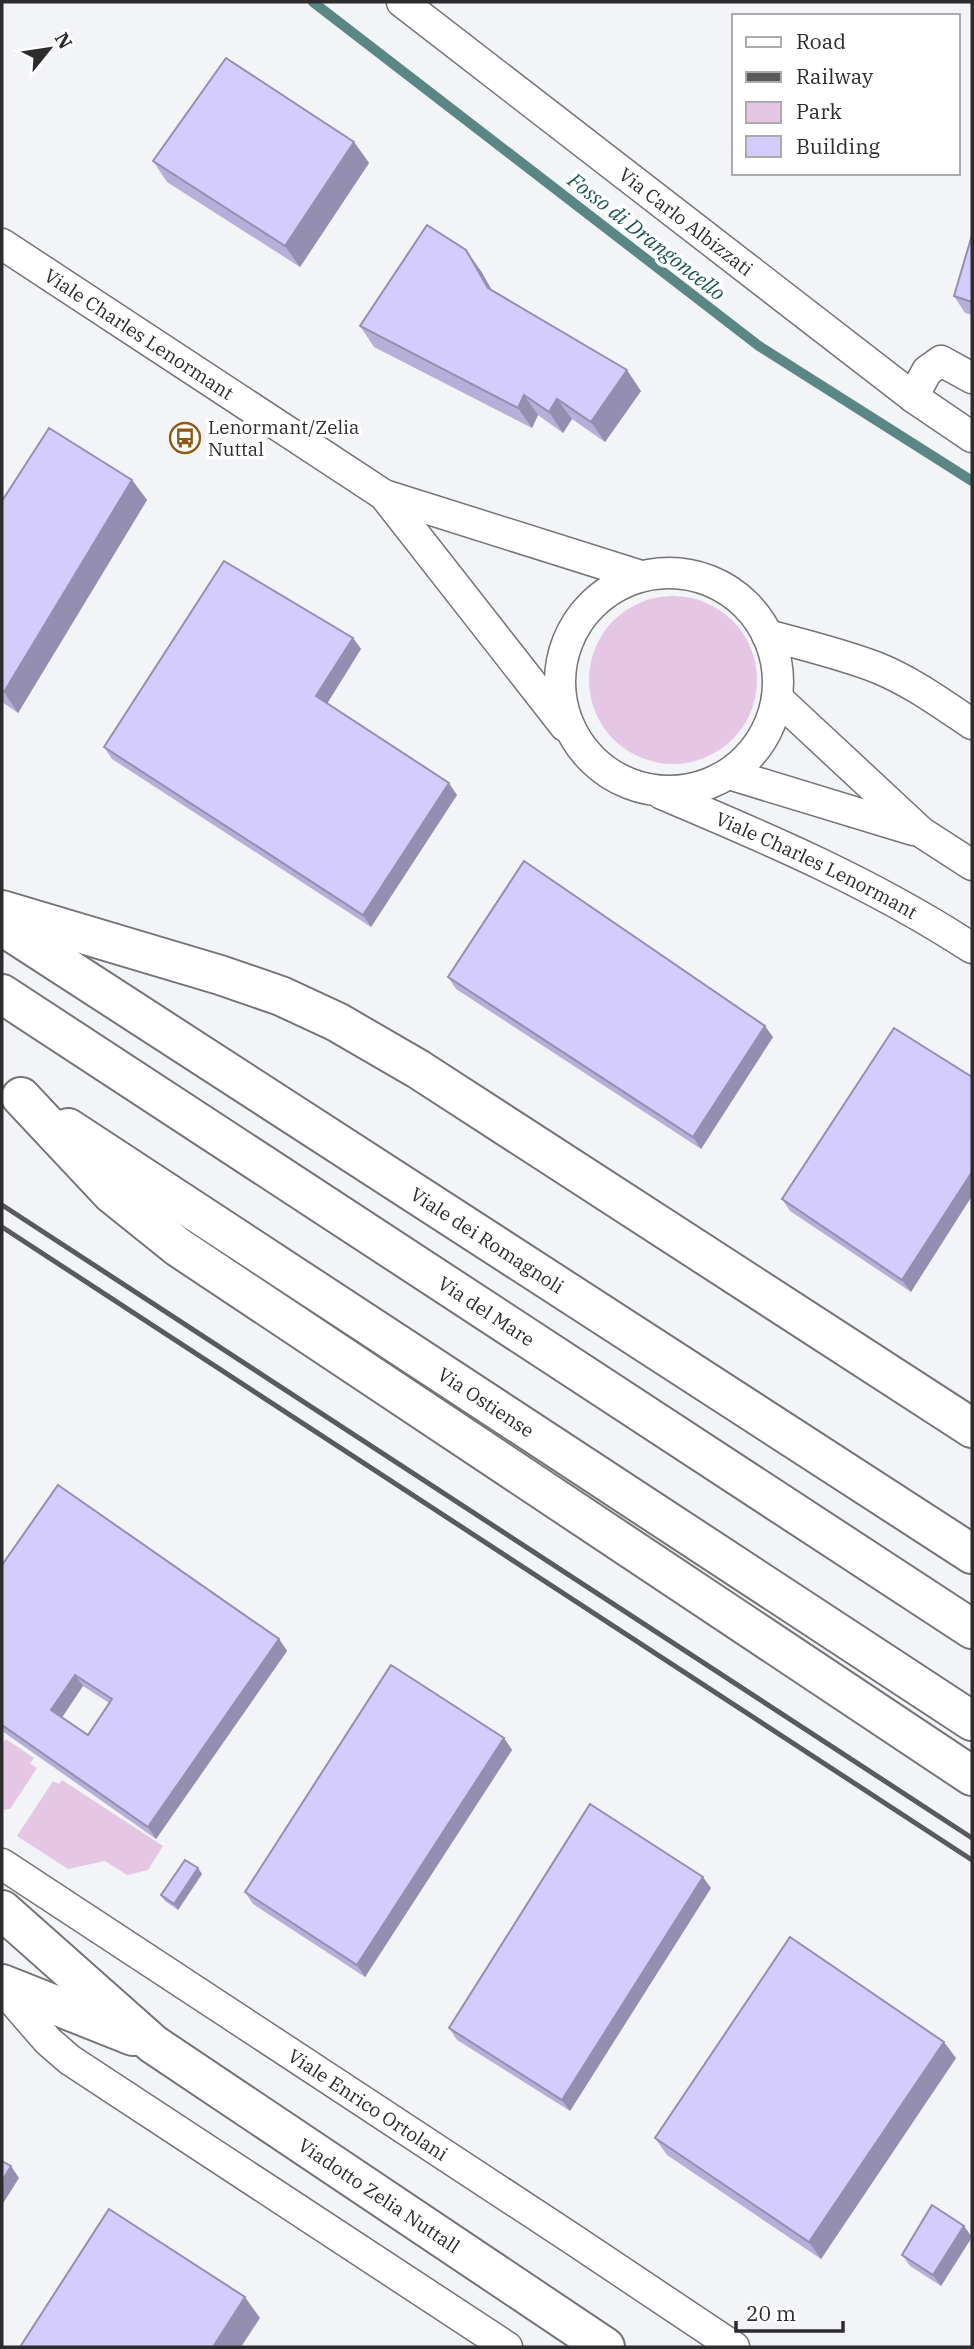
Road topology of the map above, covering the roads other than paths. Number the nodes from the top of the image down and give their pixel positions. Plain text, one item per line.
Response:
1 (402, 2) edge
2 (2, 244) edge
3 (972, 378) edge
4 (913, 397) junction
5 (972, 437) edge
6 (384, 495) junction
7 (641, 576) junction
8 (767, 635) junction
9 (777, 698) junction
10 (972, 724) edge
11 (577, 741) junction
12 (729, 774) junction
13 (655, 791) junction
14 (921, 832) junction
15 (972, 865) edge
16 (2, 910) edge
17 (2, 926) edge
18 (972, 948) edge
19 (2, 994) edge
20 (11, 1091) edge
21 (972, 1429) edge
22 (972, 1554) edge
23 (972, 1629) edge
24 (972, 1721) edge
25 (972, 1776) edge
26 (2, 1864) edge
27 (2, 1910) edge
28 (2, 1986) edge
29 (153, 2044) junction
30 (508, 2347) edge
31 (605, 2347) edge
32 (734, 2347) edge

1 - 4 street, Via Carlo Albizzati
2 - 6 street, Viale Charles Lenormant
3 - 4 street
4 - 5 street, Via Carlo Albizzati
6 - 7 street, Viale Charles Lenormant
6 - 11 street, Viale Charles Lenormant
7 - 8 street
7 - 11 street
8 - 9 street
8 - 10 street
9 - 12 street
9 - 14 street
11 - 13 street
12 - 13 street
12 - 14 street
13 - 18 street, Viale Charles Lenormant
14 - 15 street
16 - 21 main road
17 - 22 main road, Viale dei Romagnoli
19 - 23 main road, Via del Mare
20 - 24 main road, Via Ostiense
20 - 25 main road
26 - 32 street, Viale Enrico Ortolani
27 - 29 main road
28 - 29 main road
28 - 30 street
29 - 31 main road, Viadotto Zelia Nuttall

